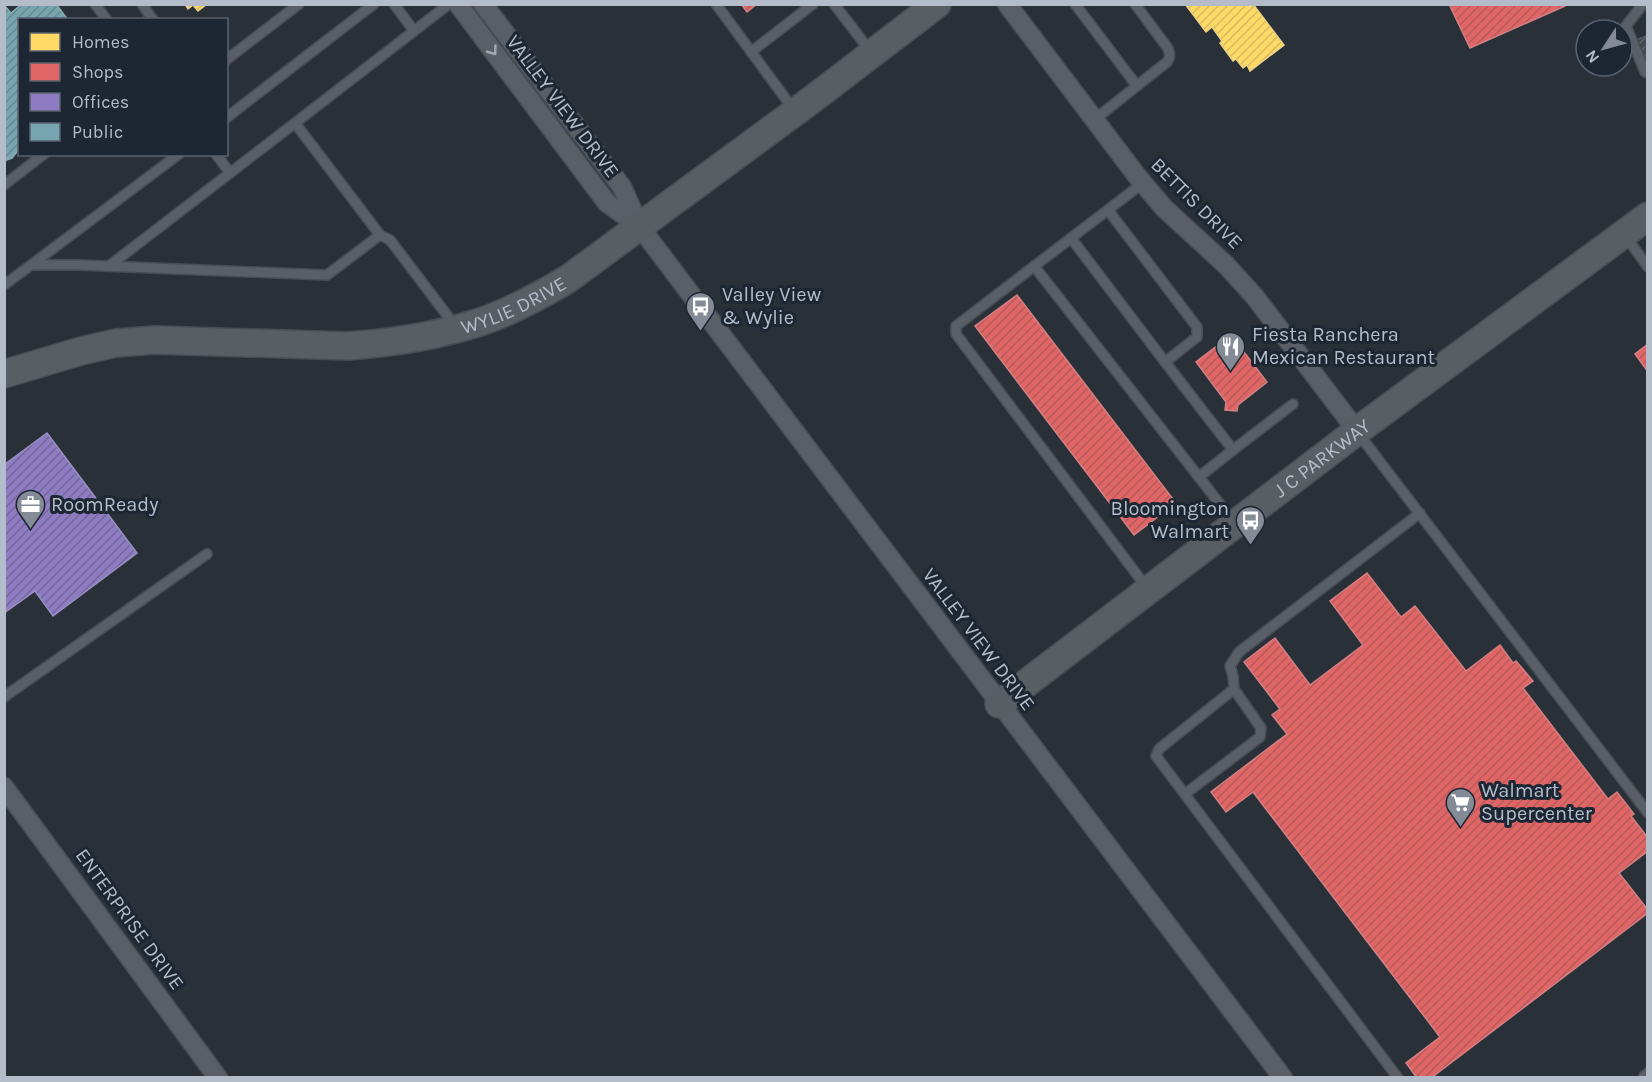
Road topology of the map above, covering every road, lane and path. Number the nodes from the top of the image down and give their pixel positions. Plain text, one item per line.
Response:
1 (95, 4) edge
2 (142, 4) edge
3 (299, 4) edge
4 (374, 4) edge
5 (394, 4) edge
6 (449, 4) edge
7 (458, 4) edge
8 (483, 4) edge
9 (716, 4) edge
10 (813, 4) edge
11 (834, 4) edge
12 (937, 4) edge
13 (1007, 4) edge
14 (1075, 4) edge
15 (1135, 4) edge
16 (1643, 4) edge
17 (106, 18) edge
18 (152, 18) edge
19 (414, 31) junction
20 (751, 52) junction
21 (872, 54) junction
22 (228, 58) edge
23 (1646, 73) edge
24 (1137, 86) junction
25 (795, 112) junction
26 (228, 116) edge
27 (1094, 120) junction
28 (295, 123) junction
29 (41, 156) edge
30 (176, 156) edge
31 (217, 156) edge
32 (230, 173) junction
33 (1143, 183) junction
34 (4, 184) edge
35 (1108, 210) junction
36 (1647, 216) edge
37 (640, 227) junction
38 (380, 234) junction
39 (1623, 234) junction
40 (1071, 238) junction
41 (31, 265) junction
42 (109, 266) junction
43 (1034, 266) junction
44 (1647, 267) edge
45 (4, 285) edge
46 (457, 328) junction
47 (1165, 362) junction
48 (4, 374) edge
49 (1293, 404) dead end
50 (1357, 431) junction
51 (1233, 450) junction
52 (1198, 477) junction
53 (1420, 513) junction
54 (1235, 524) junction
55 (207, 554) dead end
56 (1149, 590) junction
57 (1234, 689) junction
58 (4, 697) edge
59 (999, 704) junction
60 (4, 787) edge
61 (1185, 794) junction
62 (1647, 813) edge
63 (1647, 1073) edge
64 (1276, 1075) edge
65 (218, 1077) edge
66 (1398, 1077) edge
67 (1645, 1077) edge

1 - 17 lane
2 - 18 lane
3 - 22 lane
4 - 26 lane
5 - 19 lane
6 - 19 lane
7 -> 37 street, VALLEY VIEW DRIVE
8 - 37 street, VALLEY VIEW DRIVE
9 - 20 lane
10 - 20 lane
11 - 21 lane
12 - 21 main road, WYLIE DRIVE
13 - 27 street, BETTIS DRIVE
14 - 24 lane
15 - 24 lane
16 - 23 lane
19 - 28 lane
20 - 25 lane
21 - 25 main road, WYLIE DRIVE
24 - 27 lane
25 - 37 main road, WYLIE DRIVE
27 - 33 street, BETTIS DRIVE
28 - 32 lane
28 - 38 lane
29 - 34 lane
30 - 41 lane
31 - 32 lane
32 - 42 lane
33 - 35 lane
33 - 50 street, BETTIS DRIVE
35 - 40 lane
35 - 47 lane
36 - 39 main road, J C PARKWAY
37 - 46 main road, WYLIE DRIVE
37 - 59 street, VALLEY VIEW DRIVE
38 - 42 lane
38 - 46 lane
39 - 44 lane
39 - 50 main road, J C PARKWAY
40 - 43 lane
40 - 47 lane
41 - 42 lane
41 - 45 lane
43 - 52 lane
43 - 56 lane
46 - 48 main road, WYLIE DRIVE
47 - 51 lane
49 - 51 lane
50 - 53 lane
50 - 54 main road, J C PARKWAY
51 - 52 lane
52 - 54 lane
53 - 57 lane
53 - 62 lane
54 - 56 main road, J C PARKWAY
55 - 58 lane
56 - 59 main road, J C PARKWAY
57 - 61 lane
57 - 61 lane
59 - 64 street, VALLEY VIEW DRIVE
60 - 65 street, ENTERPRISE DRIVE
61 - 66 lane
63 - 67 lane

